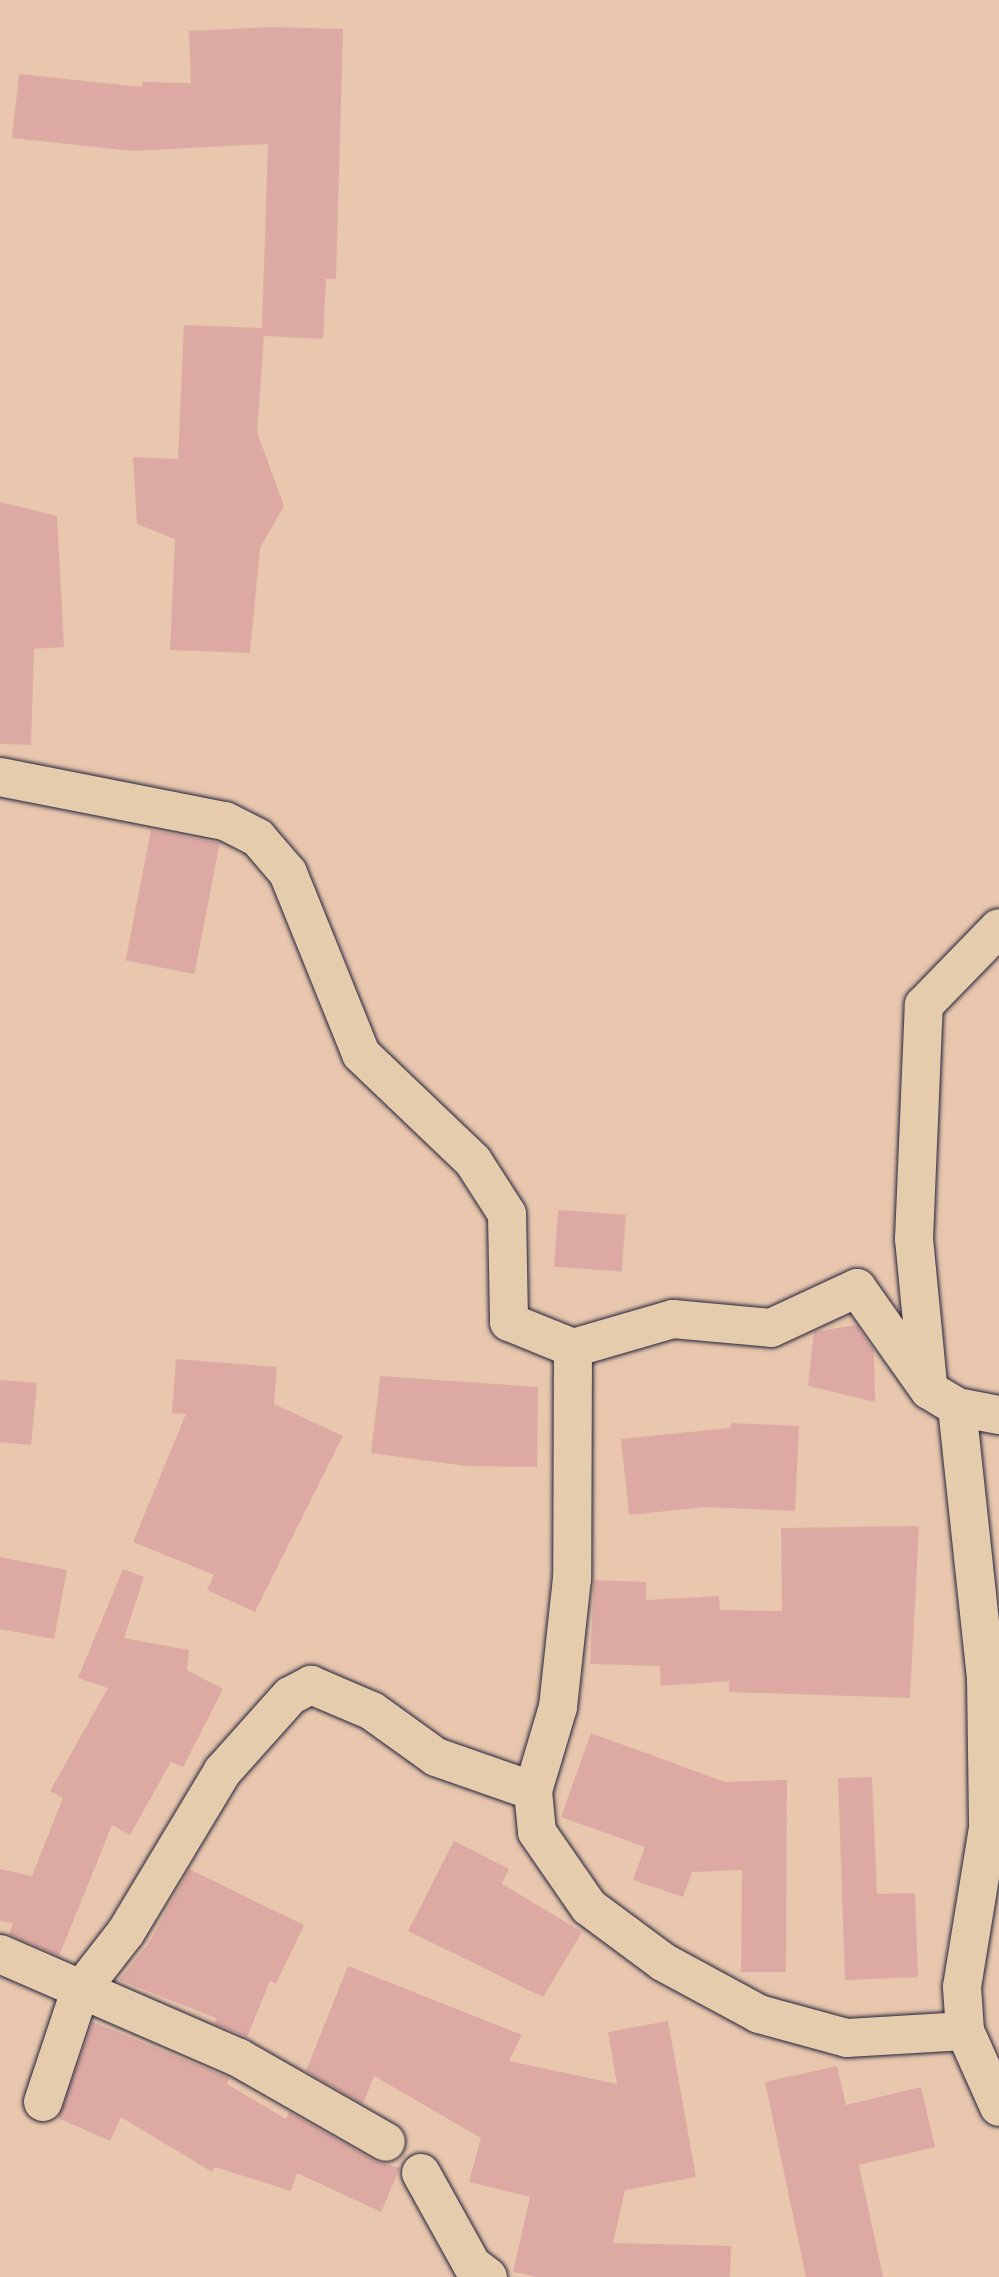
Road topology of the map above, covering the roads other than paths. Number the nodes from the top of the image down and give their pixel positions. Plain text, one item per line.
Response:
1 (0, 777) edge
2 (999, 928) edge
3 (573, 1348) junction
4 (943, 1398) junction
5 (999, 1415) edge
6 (533, 1791) junction
7 (0, 1954) edge
8 (79, 1991) junction
9 (965, 2031) junction
10 (43, 2102) dead end
11 (999, 2107) edge
12 (386, 2142) dead end
13 (421, 2173) dead end
14 (488, 2277) edge

1 - 3 street
2 - 4 street
3 - 4 street
3 - 6 street
4 - 5 street
4 - 9 street
6 - 8 street
6 - 9 street
7 - 8 street
8 - 10 street
8 - 12 street
9 - 11 street
13 - 14 street

